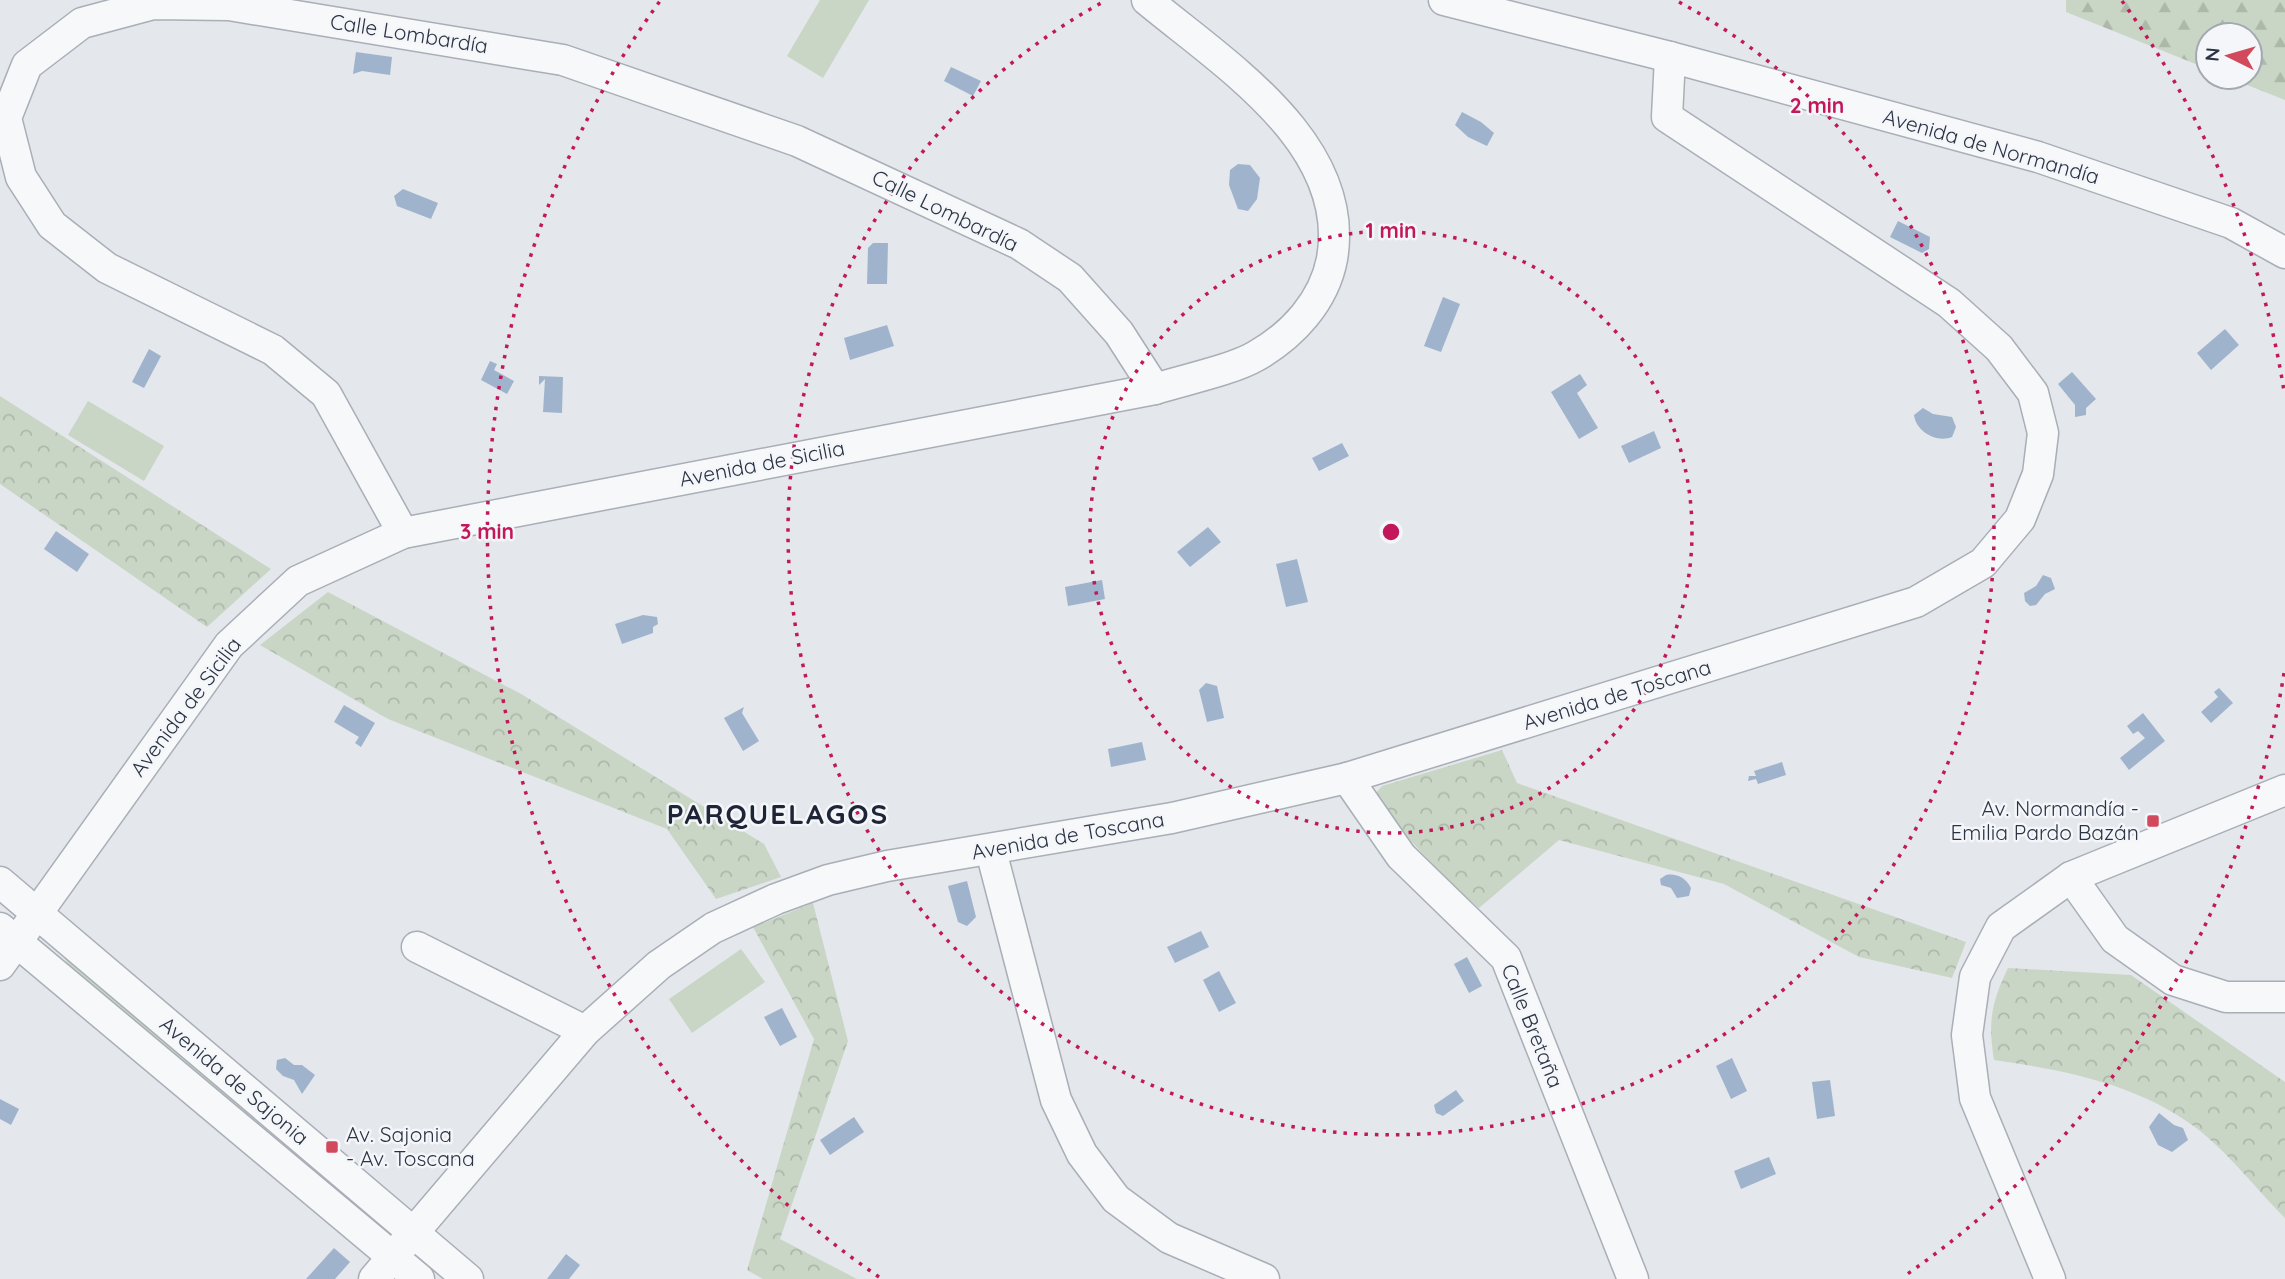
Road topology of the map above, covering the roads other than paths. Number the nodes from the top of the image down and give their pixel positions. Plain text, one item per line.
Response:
1 (1147, 0) edge
2 (1444, 0) edge
3 (1670, 57) junction
4 (2285, 253) edge
5 (1155, 389) junction
6 (403, 533) junction
7 (1347, 778) junction
8 (2285, 790) edge
9 (990, 851) junction
10 (2071, 877) junction
11 (0, 882) edge
12 (37, 913) junction
13 (5, 945) edge
14 (417, 947) dead end
15 (2285, 997) edge
16 (585, 1031) junction
17 (413, 1234) junction
18 (383, 1268) edge
19 (419, 1279) edge
20 (468, 1279) edge
21 (1264, 1279) edge
22 (1633, 1279) edge
23 (2050, 1279) edge

1 - 5 street, Avenida de Sicilia
2 - 3 street, Avenida de Normandía
3 - 4 street, Avenida de Normandía
3 - 7 street, Avenida de Toscana
5 - 6 street, Avenida de Sicilia
5 - 6 street, Calle Lombardía
6 - 12 street, Avenida de Sicilia
7 - 9 street, Avenida de Toscana
7 - 22 street, Calle Bretaña
8 - 10 street
9 - 16 street, Avenida de Toscana
9 - 21 street
10 - 15 street
10 - 23 street
11 - 12 street, Avenida de Sajonia
12 - 13 street, Avenida de Sicilia
12 - 17 street, Avenida de Sajonia
13 - 18 street, Avenida de Sajonia
14 - 16 street
16 - 17 street, Avenida de Toscana
17 - 18 street, Avenida de Toscana
17 - 20 street, Avenida de Sajonia
18 - 19 street, Avenida de Sajonia

